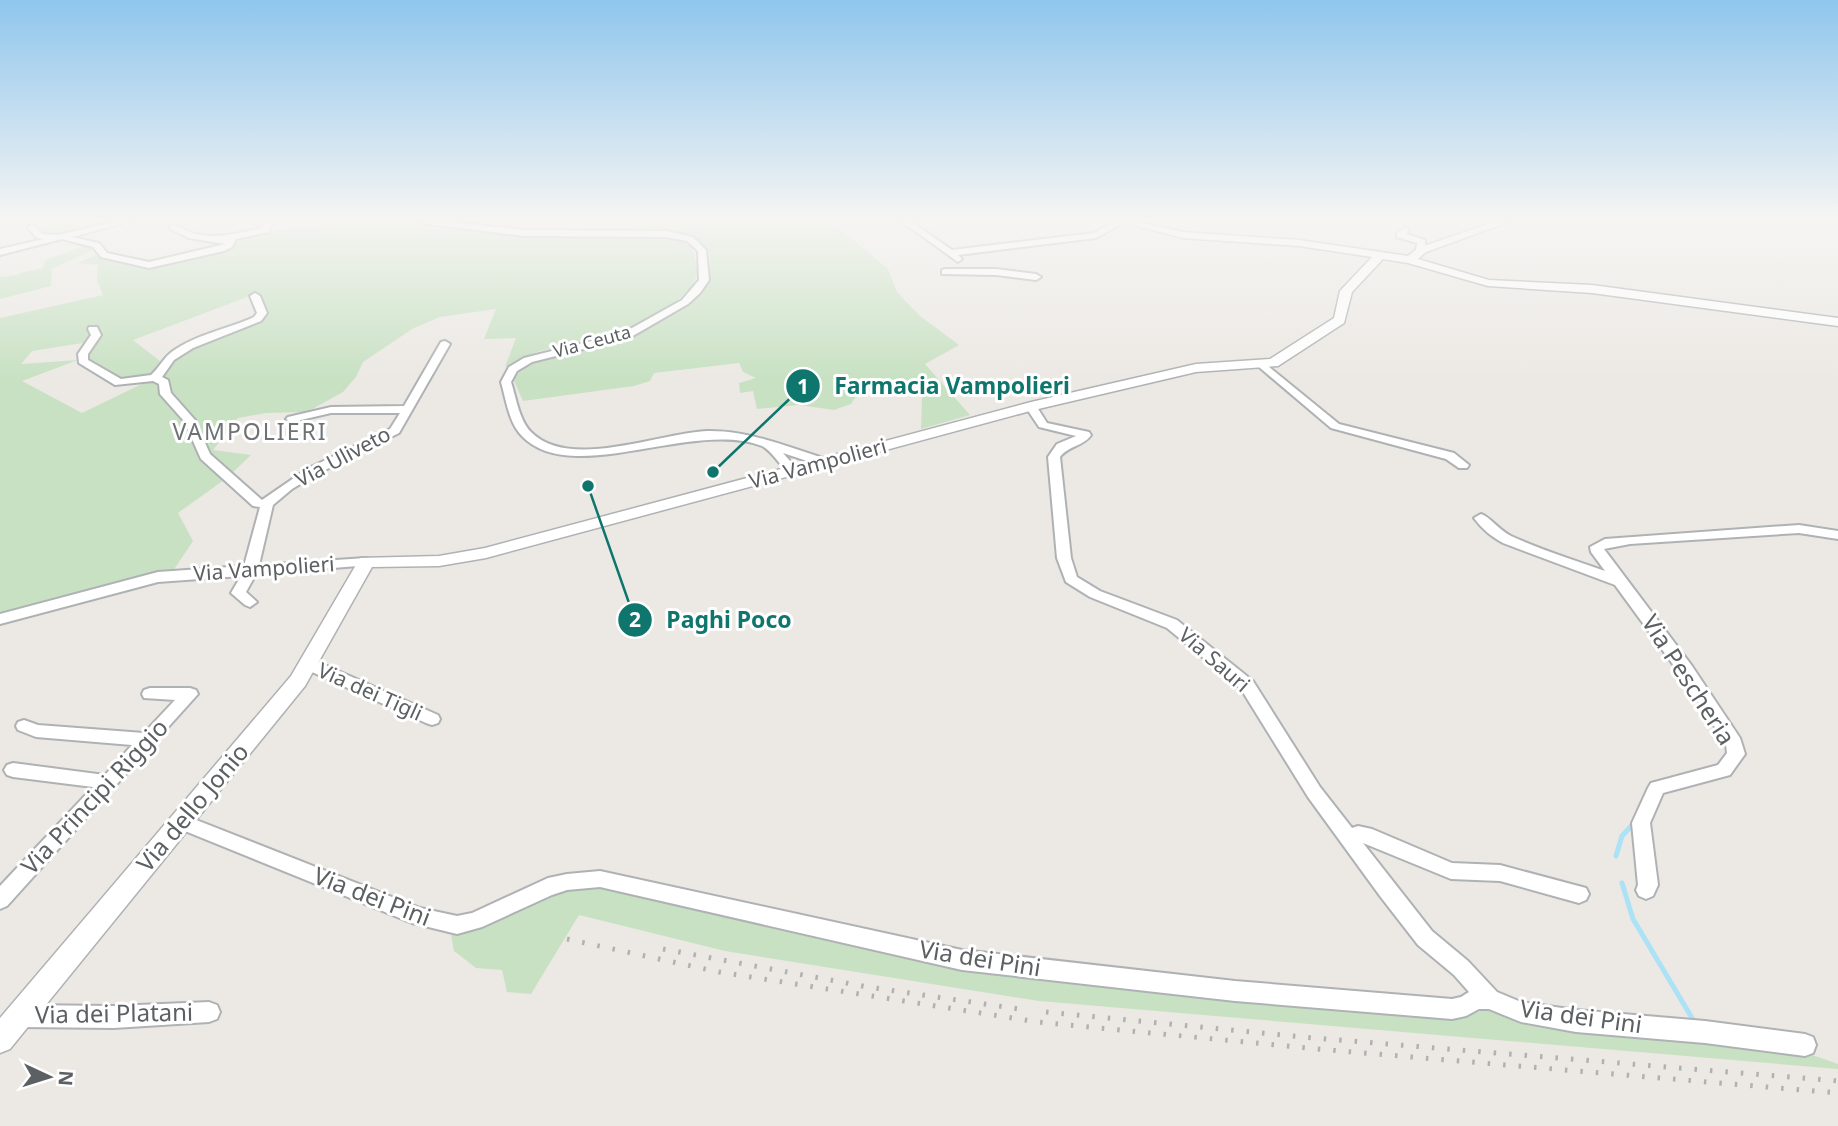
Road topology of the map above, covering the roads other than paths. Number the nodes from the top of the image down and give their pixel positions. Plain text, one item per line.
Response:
1 (704, 274) edge
2 (1004, 274) edge
3 (1362, 274) edge
4 (1456, 274) edge
5 (1036, 277) dead end
6 (255, 296) dead end
7 (1838, 322) edge
8 (93, 329) dead end
9 (445, 344) dead end
10 (1263, 365) junction
11 (154, 378) junction
12 (1031, 406) junction
13 (409, 409) junction
14 (292, 419) dead end
15 (769, 445) junction
16 (822, 462) junction
17 (1463, 465) dead end
18 (792, 470) junction
19 (267, 504) junction
20 (1481, 518) dead end
21 (1838, 536) edge
22 (366, 562) junction
23 (250, 572) junction
24 (1622, 583) junction
25 (250, 602) dead end
26 (0, 619) edge
27 (309, 664) junction
28 (150, 694) dead end
29 (432, 719) dead end
30 (24, 726) dead end
31 (148, 740) junction
32 (13, 770) dead end
33 (108, 782) junction
34 (181, 822) junction
35 (1349, 838) junction
36 (1646, 890) dead end
37 (1579, 894) dead end
38 (0, 900) edge
39 (1489, 999) junction
40 (209, 1012) dead end
41 (19, 1016) junction
42 (0, 1039) edge
43 (1805, 1045) dead end

1 - 15 street, Via Ceuta
2 - 5 street
3 - 10 street, Via Vampolieri
4 - 7 street
6 - 11 street
8 - 11 street
9 - 13 street, Via Uliveto
10 - 12 street, Via Vampolieri
10 - 17 street
11 - 19 street
12 - 16 street, Via Vampolieri
12 - 35 street, Via Sauri
13 - 14 street
13 - 19 street, Via Uliveto
15 - 16 street
15 - 18 street
16 - 18 street, Via Vampolieri
18 - 22 street, Via Vampolieri
19 - 23 street
20 - 24 street
21 - 24 street, Via Pescheria
22 - 23 street, Via Vampolieri
22 - 27 street, Via dello Jonio
23 - 25 street
23 - 26 street, Via Vampolieri
24 - 36 street, Via Pescheria
27 - 29 street, Via dei Tigli
27 - 34 street, Via dello Jonio
28 - 31 street, Via Principi Riggio
30 - 31 street
31 - 33 street, Via Principi Riggio
32 - 33 street
33 - 38 street, Via Principi Riggio
34 - 39 street, Via dei Pini
34 - 41 street, Via dello Jonio
35 - 37 street
35 - 39 street, Via Sauri
39 - 43 street, Via dei Pini
40 - 41 street, Via dei Platani
41 - 42 street, Via dello Jonio

